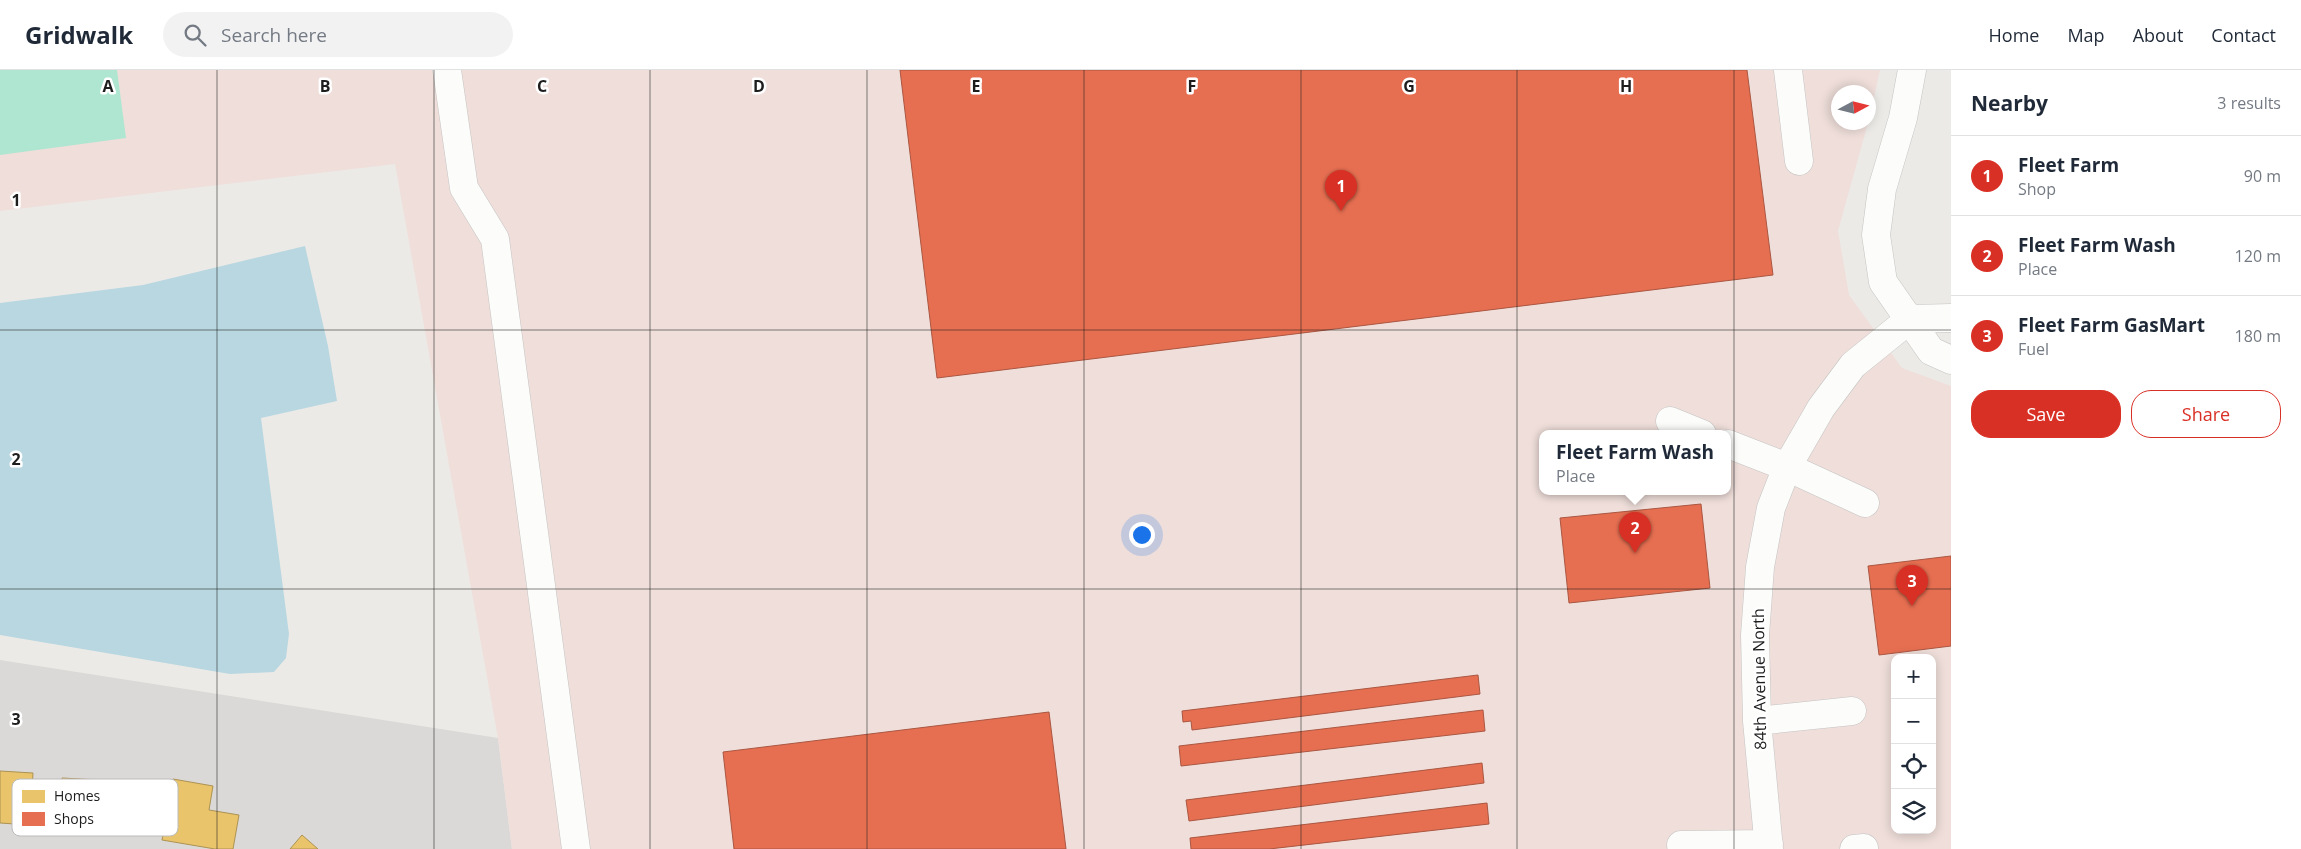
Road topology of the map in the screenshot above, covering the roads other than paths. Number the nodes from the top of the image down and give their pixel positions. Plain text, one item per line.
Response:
1 (447, 70) edge
2 (1788, 70) edge
3 (1912, 70) edge
4 (1799, 161) dead end
5 (1951, 318) edge
6 (1910, 319) junction
7 (1951, 360) edge
8 (1670, 422) dead end
9 (1691, 430) edge
10 (1731, 445) edge
11 (1787, 467) junction
12 (1865, 503) dead end
13 (1852, 711) dead end
14 (1757, 721) junction
15 (1681, 845) dead end
16 (1769, 846) edge
17 (576, 849) edge

1 - 17 street
2 - 4 street
3 - 6 street
5 - 6 street
6 - 7 street
6 - 11 street, 84th Avenue North
8 - 9 street
10 - 11 street
11 - 12 street
11 - 14 street, 84th Avenue North
13 - 14 street
14 - 16 street, 84th Avenue North
15 - 16 street

